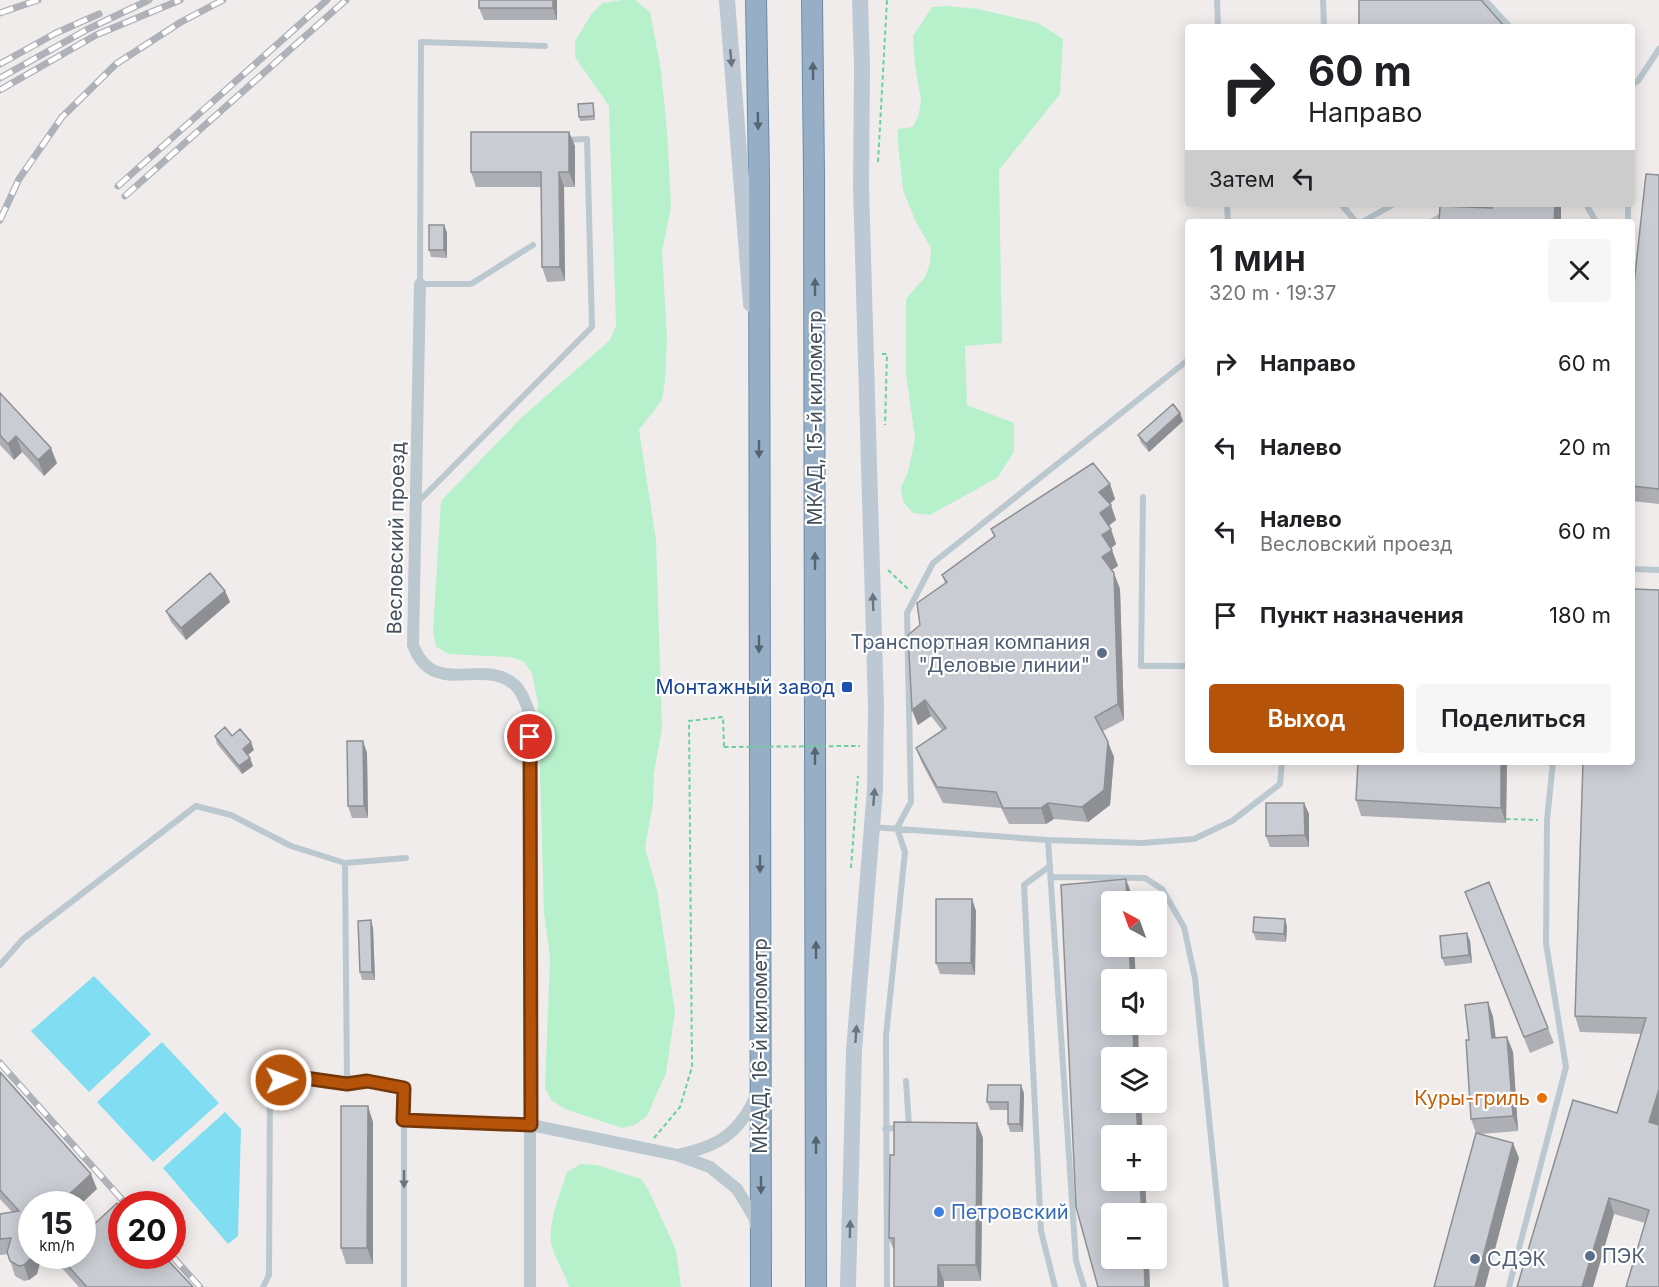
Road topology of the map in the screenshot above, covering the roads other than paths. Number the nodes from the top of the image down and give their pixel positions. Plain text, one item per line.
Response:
1 (727, 0) edge
2 (756, 0) edge
3 (812, 0) edge
4 (860, 0) edge
5 (1217, 0) edge
6 (1323, 0) edge
7 (1485, 0) edge
8 (1218, 24) edge
9 (1324, 24) edge
10 (1507, 24) edge
11 (545, 46) dead end
12 (1659, 49) edge
13 (1635, 82) edge
14 (554, 140) edge
15 (1344, 207) edge
16 (1389, 207) edge
17 (1458, 207) edge
18 (1354, 219) edge
19 (1367, 219) edge
20 (1436, 219) edge
21 (533, 245) dead end
22 (420, 284) junction
23 (1185, 362) edge
24 (759, 390) junction
25 (1143, 497) dead end
26 (416, 504) junction
27 (1635, 569) edge
28 (1659, 570) edge
29 (1185, 666) edge
30 (1282, 765) edge
31 (1552, 765) edge
32 (871, 827) junction
33 (897, 828) junction
34 (1048, 840) junction
35 (406, 858) dead end
36 (345, 863) junction
37 (1050, 866) junction
38 (1051, 877) junction
39 (0, 965) edge
40 (906, 1081) dead end
41 (347, 1084) junction
42 (760, 1088) junction
43 (403, 1120) junction
44 (531, 1125) junction
45 (909, 1126) junction
46 (885, 1129) junction
47 (919, 1129) edge
48 (676, 1155) junction
49 (761, 1254) junction
50 (263, 1287) edge
51 (404, 1287) edge
52 (530, 1287) edge
53 (761, 1287) edge
54 (816, 1287) edge
55 (848, 1287) edge
56 (887, 1287) edge
57 (1055, 1287) edge
58 (1084, 1287) edge
59 (1226, 1287) edge
60 (1509, 1287) edge

1 -> 24 main road
2 -> 24 highway
54 -> 3 highway, МКАД, 15-й километр
32 -> 4 main road
5 - 8 lane
6 - 9 lane
7 - 10 lane
11 - 22 lane
12 - 13 lane
14 - 26 lane
15 - 18 lane
16 - 19 lane
17 - 20 lane
21 - 22 lane
22 - 26 street, Весловский проезд
23 - 33 lane
24 -> 42 highway, МКАД, 16-й километр
25 - 29 lane
26 - 44 street, Весловский проезд
27 - 28 lane
30 - 34 lane
31 - 60 lane
32 - 33 lane
55 -> 32 main road
33 - 34 lane
33 - 46 lane
34 - 37 lane
35 - 36 lane
36 - 39 lane
36 - 41 lane
37 - 38 lane
37 - 57 lane
38 - 58 lane
38 - 59 lane
40 - 45 lane
41 - 43 lane
41 - 50 lane
42 - 48 street
42 -> 49 highway, МКАД, 16-й километр
43 - 44 street
43 -> 51 lane
44 - 48 street
44 - 52 street, Весловский проезд
45 - 46 lane
45 - 47 lane
46 - 56 lane
48 - 49 street
49 - 53 highway, МКАД, 16-й километр

